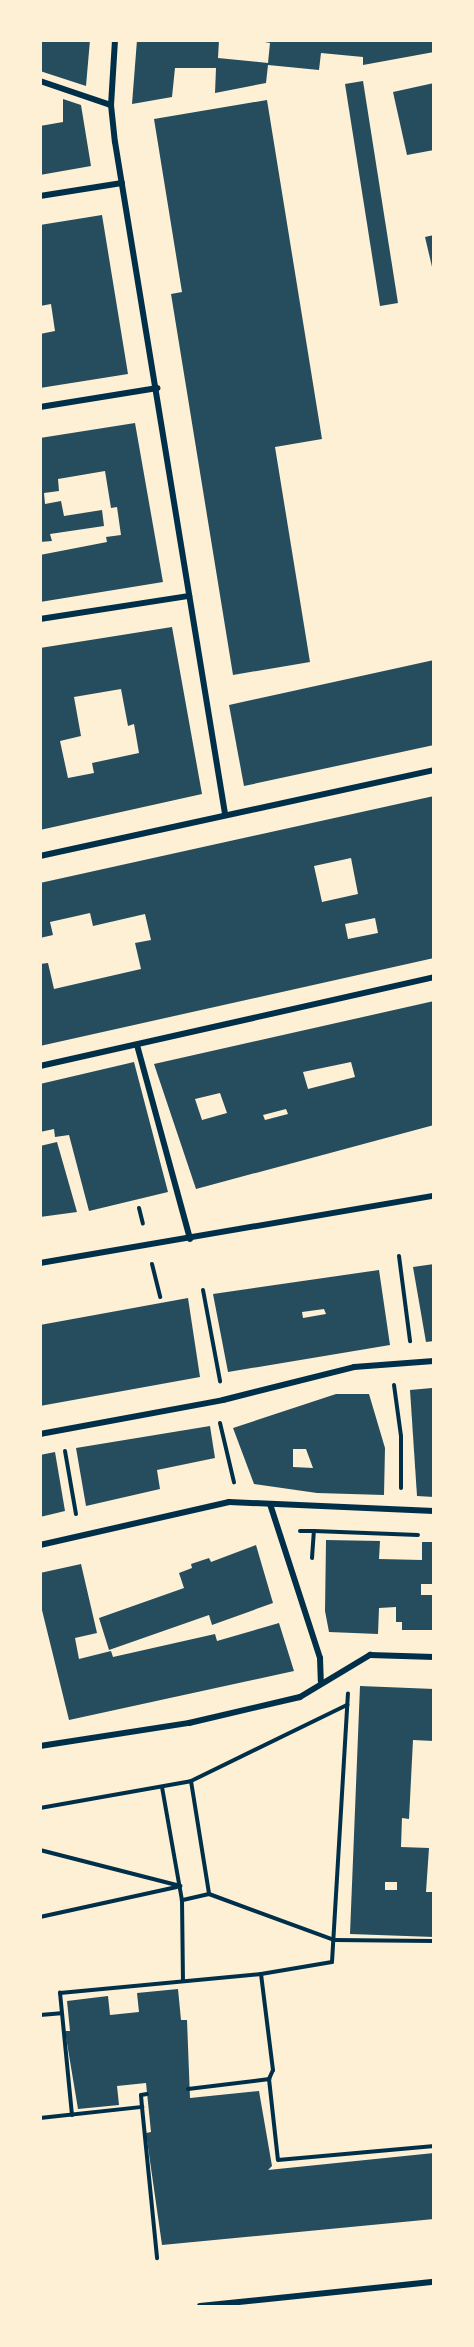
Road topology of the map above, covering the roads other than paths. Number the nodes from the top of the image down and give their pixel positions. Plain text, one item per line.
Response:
1 (115, 40) edge
2 (40, 81) edge
3 (111, 105) junction
4 (122, 183) junction
5 (40, 196) edge
6 (157, 388) junction
7 (40, 407) edge
8 (189, 596) junction
9 (40, 619) edge
10 (434, 771) edge
11 (225, 814) junction
12 (40, 856) edge
13 (434, 977) edge
14 (137, 1045) junction
15 (40, 1066) edge
16 (434, 1196) edge
17 (190, 1239) junction
18 (40, 1263) edge
19 (434, 1361) edge
20 (40, 1434) edge
21 (270, 1504) junction
22 (434, 1511) edge
23 (40, 1545) edge
24 (434, 1657) edge
25 (321, 1682) junction
26 (40, 1746) edge
27 (434, 2282) edge
28 (200, 2307) edge

1 - 3 street
2 - 3 street
3 - 4 street
4 - 5 street
4 - 6 street
6 - 7 street
6 - 8 street
8 - 9 street
8 - 11 street
10 - 11 street
11 - 12 street
13 - 14 street
14 - 15 street
14 - 17 street
16 - 17 street
17 - 18 street
19 - 20 street
21 - 22 street
21 - 23 street
21 - 25 street
24 - 25 street
25 - 26 street
27 - 28 street

